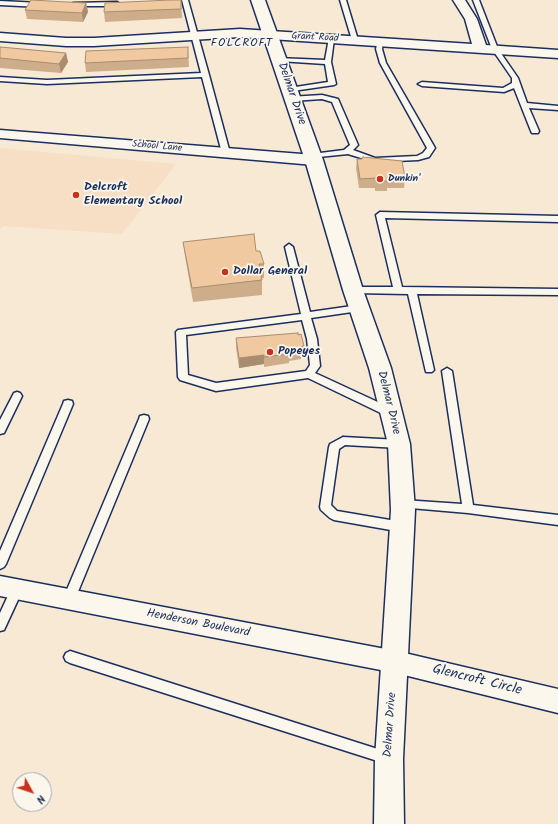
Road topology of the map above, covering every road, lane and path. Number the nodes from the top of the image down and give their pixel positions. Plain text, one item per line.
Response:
1 (258, 0) edge
2 (343, 0) edge
3 (459, 0) edge
4 (476, 0) edge
5 (182, 1) edge
6 (71, 2) edge
7 (0, 3) edge
8 (125, 4) edge
9 (50, 5) edge
10 (65, 5) edge
11 (270, 35) junction
12 (0, 37) edge
13 (195, 37) junction
14 (331, 39) junction
15 (355, 40) junction
16 (380, 42) junction
17 (480, 48) junction
18 (494, 49) junction
19 (558, 54) edge
20 (279, 59) junction
21 (328, 62) junction
22 (206, 75) junction
23 (0, 79) edge
24 (422, 84) dead end
25 (516, 84) junction
26 (291, 94) junction
27 (524, 105) junction
28 (558, 108) edge
29 (535, 131) dead end
30 (0, 134) edge
31 (348, 151) junction
32 (226, 153) junction
33 (313, 158) junction
34 (558, 219) edge
35 (289, 247) dead end
36 (398, 291) junction
37 (412, 291) junction
38 (558, 292) edge
39 (356, 299) junction
40 (306, 316) junction
41 (429, 370) dead end
42 (448, 371) dead end
43 (310, 374) junction
44 (17, 396) dead end
45 (68, 404) dead end
46 (391, 413) junction
47 (144, 419) dead end
48 (0, 430) edge
49 (399, 444) junction
50 (403, 504) junction
51 (468, 509) junction
52 (558, 520) edge
53 (402, 527) junction
54 (0, 564) edge
55 (9, 588) edge
56 (69, 599) junction
57 (0, 626) edge
58 (70, 657) dead end
59 (396, 662) junction
60 (558, 701) edge
61 (389, 759) junction
62 (389, 824) edge

1 - 11 street, Delmar Drive
2 - 15 lane
3 - 17 street
4 - 18 lane
5 - 13 lane
6 - 8 lane
6 - 10 lane
7 - 9 lane
11 - 13 street, Grant Road
11 - 14 street, Grant Road
11 - 20 street, Delmar Drive
12 - 13 street, Grant Road
13 - 22 lane
14 - 15 street, Grant Road
14 - 21 lane
15 - 16 street, Grant Road
16 - 17 street, Grant Road
16 - 31 lane
17 - 18 street, Grant Road
18 - 19 street, Grant Road
18 - 25 lane
20 - 21 lane
20 - 26 street, Delmar Drive
21 - 26 lane
22 - 23 lane
22 - 32 lane
24 - 25 lane
25 - 27 lane
26 - 31 lane
26 - 33 street, Delmar Drive
27 - 28 lane
27 - 29 lane
30 - 32 street, School Lane
31 - 33 lane
32 - 33 street, School Lane
33 - 39 street, Delmar Drive
34 - 36 lane
35 - 40 lane
36 - 37 lane
36 - 39 lane
37 - 38 lane
37 - 41 lane
39 - 40 lane
39 - 46 street, Delmar Drive
40 - 43 lane
40 - 43 lane
42 - 51 lane
43 - 46 lane
44 - 48 lane
45 - 54 lane
46 - 49 street, Delmar Drive
47 - 56 lane
49 - 50 street, Delmar Drive
49 - 53 lane
50 - 51 lane
50 - 53 street, Delmar Drive
51 - 52 lane
53 - 59 street, Delmar Drive
55 - 56 street, Henderson Boulevard
55 - 57 lane
56 - 59 street, Henderson Boulevard
58 - 61 lane
59 - 60 street, Glencroft Circle
59 - 61 street, Delmar Drive
61 - 62 street, Delmar Drive

